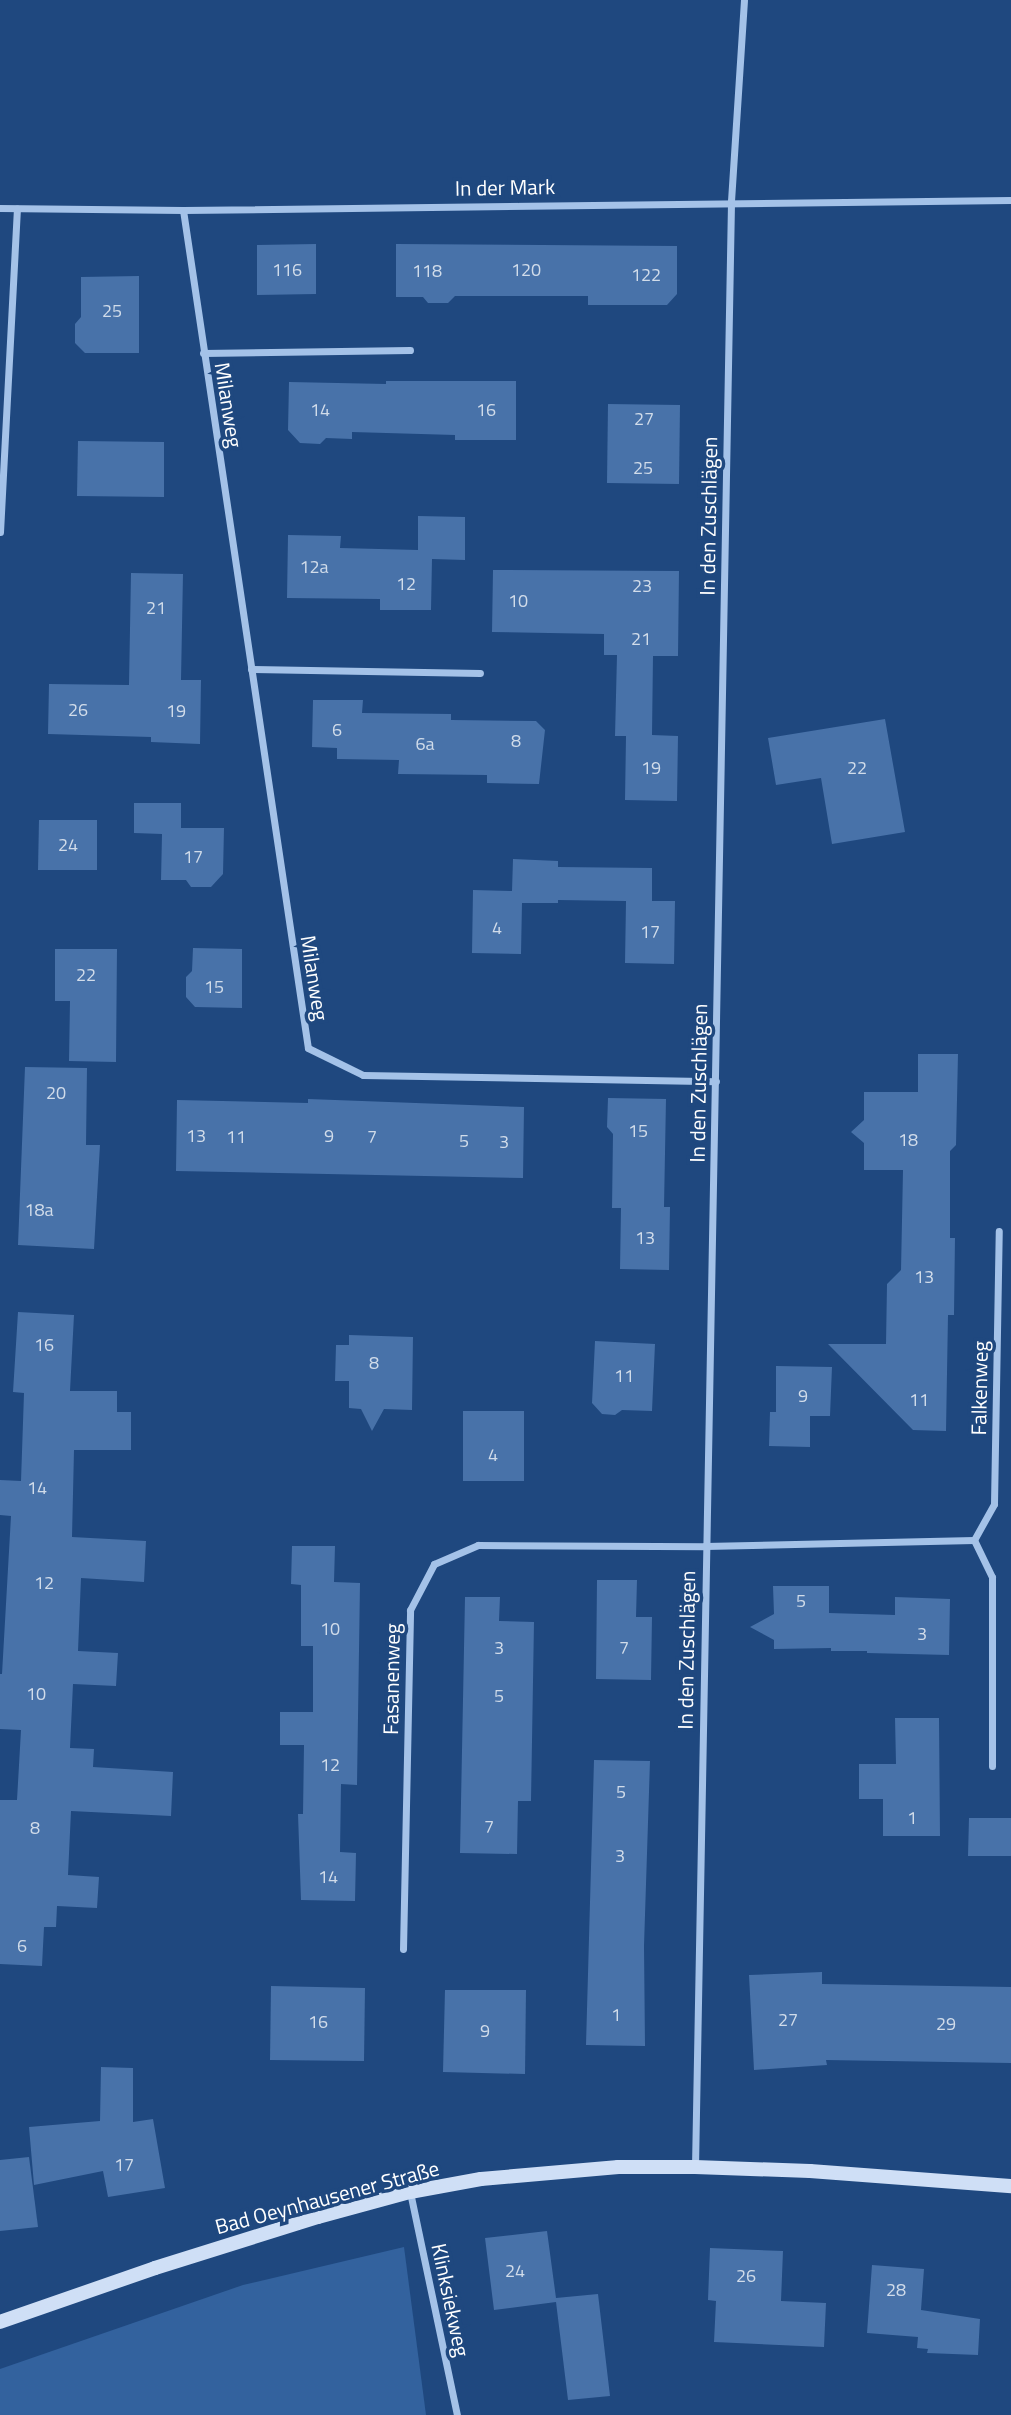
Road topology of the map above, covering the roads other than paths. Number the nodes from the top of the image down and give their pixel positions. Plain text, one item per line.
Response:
1 (744, 0) edge
2 (1011, 200) edge
3 (732, 201) junction
4 (0, 208) edge
5 (17, 208) junction
6 (183, 210) junction
7 (411, 350) dead end
8 (203, 353) junction
9 (0, 533) edge
10 (251, 669) junction
11 (480, 673) dead end
12 (716, 1082) junction
13 (999, 1231) dead end
14 (974, 1540) junction
15 (705, 1546) junction
16 (992, 1766) dead end
17 (403, 1949) dead end
18 (695, 2167) junction
19 (1011, 2186) edge
20 (411, 2192) junction
21 (0, 2322) edge
22 (457, 2415) edge

1 - 3 street, In den Zuschlägen
2 - 3 street, In der Mark
3 - 6 street, In der Mark
3 - 12 street, In den Zuschlägen
4 - 5 street, In der Mark
5 - 6 street, In der Mark
5 - 9 street
6 - 8 street, Milanweg
7 - 8 street, Milanweg
8 - 10 street, Milanweg
10 - 11 street
10 - 12 street, Milanweg
12 - 15 street, In den Zuschlägen
13 - 14 street, Falkenweg
14 - 15 street
14 - 16 street
15 - 17 street, Fasanenweg
15 - 18 street, In den Zuschlägen
18 - 19 main road, Bad Oeynhausener Straße
18 - 20 main road, Bad Oeynhausener Straße
20 - 21 main road, Bad Oeynhausener Straße
20 - 22 street, Klinksiekweg

